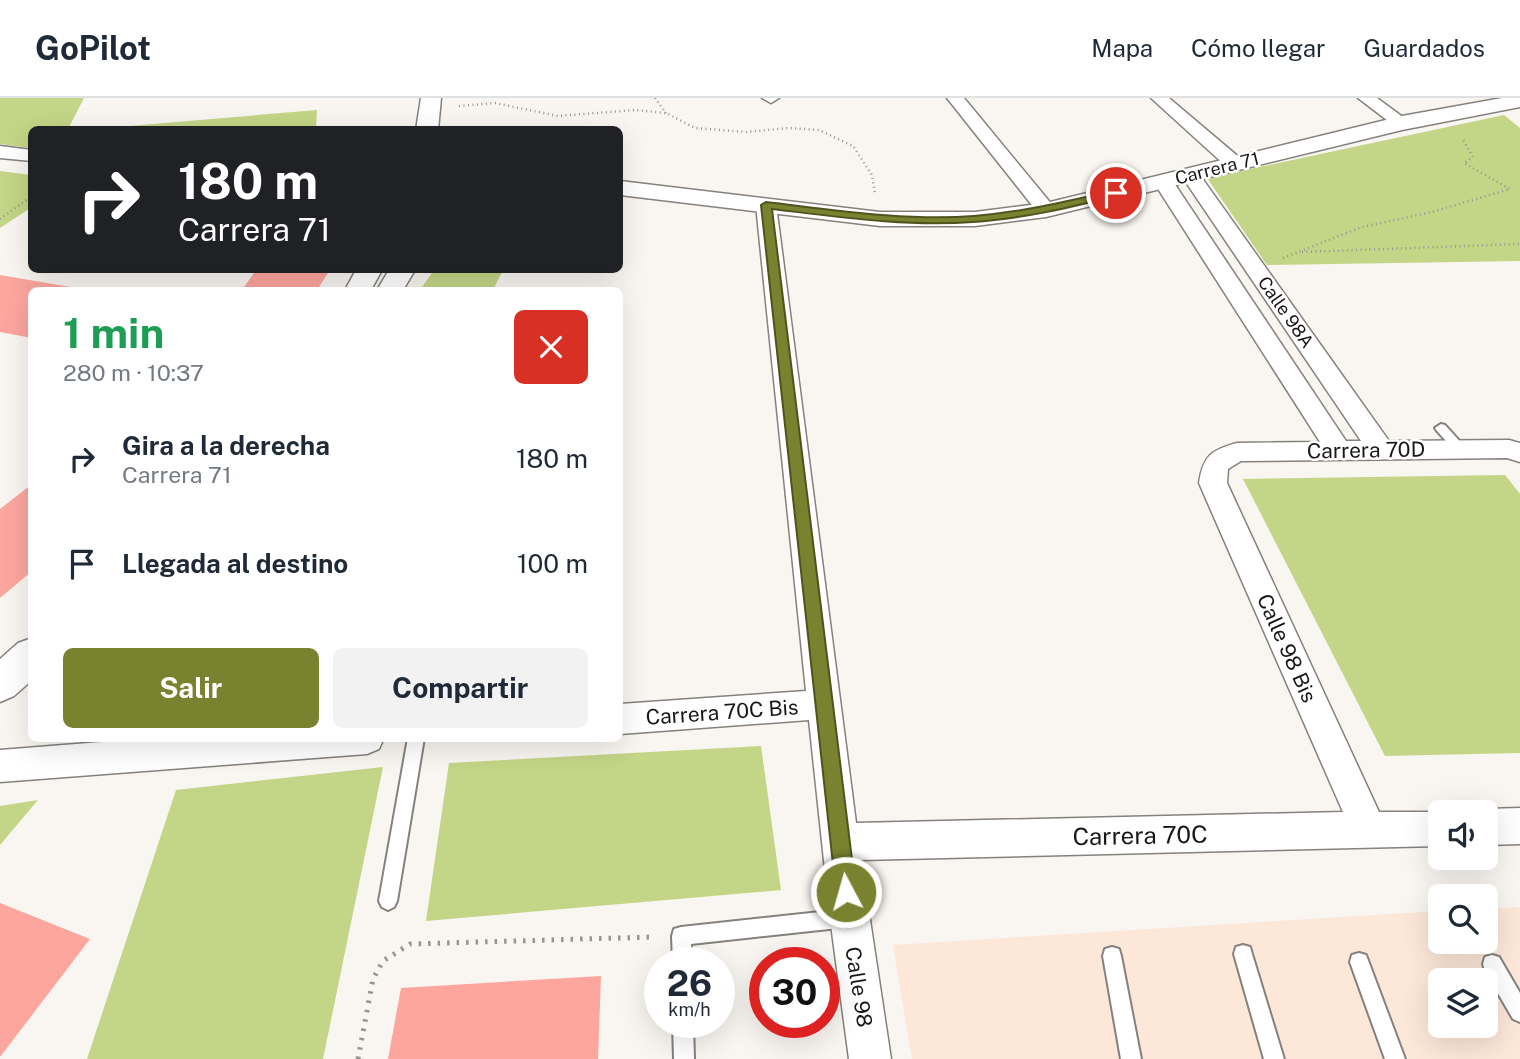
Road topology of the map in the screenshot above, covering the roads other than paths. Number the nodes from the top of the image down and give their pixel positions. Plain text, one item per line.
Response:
1 (955, 98) edge
2 (1159, 98) edge
3 (1366, 98) edge
4 (1519, 102) edge
5 (1402, 123) junction
6 (0, 152) edge
7 (28, 156) edge
8 (1234, 163) junction
9 (1190, 175) junction
10 (1163, 181) junction
11 (623, 188) edge
12 (766, 205) junction
13 (1046, 210) junction
14 (1441, 428) dead end
15 (1460, 449) junction
16 (1381, 450) junction
17 (1339, 451) junction
18 (1520, 453) edge
19 (1215, 464) joint
20 (28, 659) edge
21 (0, 684) edge
22 (824, 704) junction
23 (623, 719) edge
24 (315, 742) edge
25 (415, 742) edge
26 (0, 766) edge
27 (1520, 826) edge
28 (1498, 827) edge
29 (1428, 828) edge
30 (1369, 830) junction
31 (841, 842) junction
32 (388, 901) dead end
33 (849, 917) junction
34 (681, 947) edge
35 (1243, 954) dead end
36 (1112, 957) dead end
37 (1359, 962) dead end
38 (1492, 964) dead end
39 (1520, 1012) edge
40 (683, 1038) edge
41 (684, 1059) edge
42 (870, 1059) edge
43 (1132, 1059) edge
44 (1274, 1059) edge
45 (1395, 1059) edge

1 - 13 street
2 - 8 street
3 - 5 street
4 - 5 street, Carrera 71
5 - 8 street, Carrera 71
6 - 7 street
8 - 9 street, Carrera 71
9 - 10 street, Carrera 71
9 - 16 street, Calle 98A
10 - 13 street, Carrera 71
10 - 17 street, Calle 98A
11 - 12 street, Carrera 71
12 - 13 street, Carrera 71
12 - 22 street, Calle 98
14 - 15 lane
15 - 16 street, Carrera 70D
15 - 18 street, Carrera 70D
16 - 17 street, Carrera 70D
17 - 19 street, Carrera 70D
19 - 30 street, Calle 98 Bis
20 - 21 street
22 - 23 street, Carrera 70C Bis
22 - 31 street, Calle 98
24 - 26 street
25 - 32 lane
27 - 28 street
29 - 30 street, Carrera 70C
30 - 31 street, Carrera 70C
31 - 33 street, Calle 98
33 - 34 lane
33 - 42 street, Calle 98
35 - 44 lane
36 - 43 lane
37 - 45 lane
38 - 39 lane
40 - 41 lane

